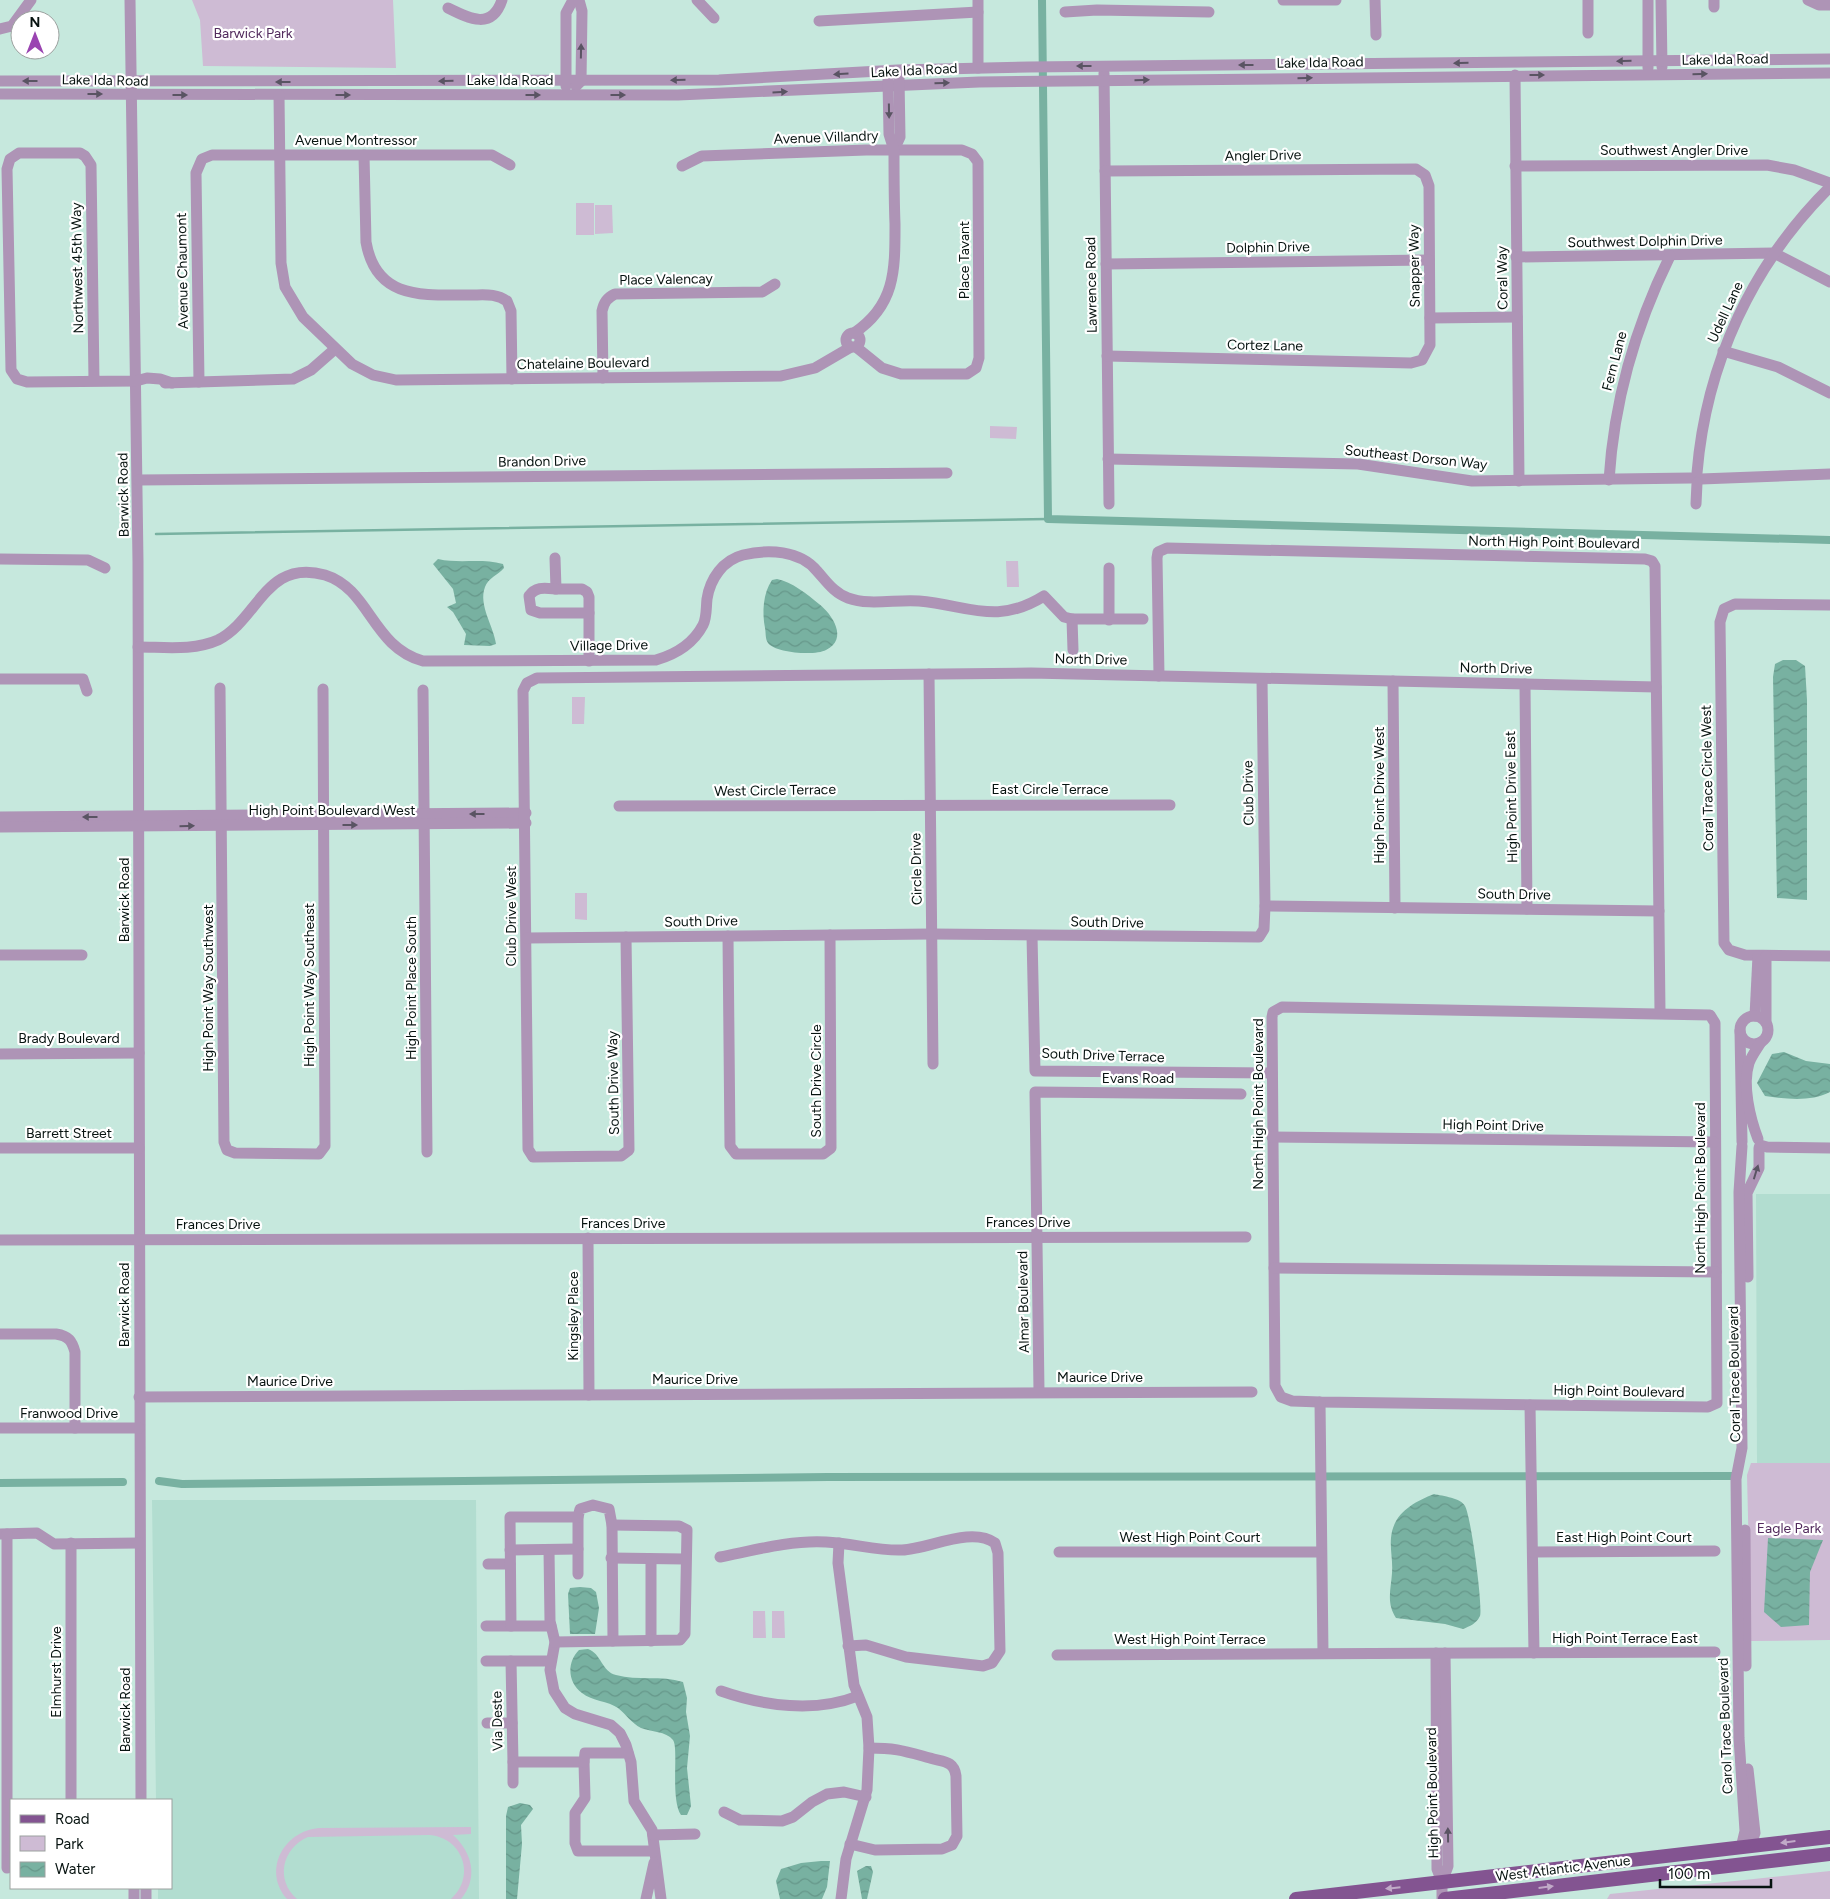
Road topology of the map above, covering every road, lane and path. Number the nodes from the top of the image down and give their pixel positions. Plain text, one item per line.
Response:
1 (31, 0) edge
2 (130, 0) edge
3 (502, 0) edge
4 (573, 0) edge
5 (579, 0) edge
6 (697, 0) edge
7 (1283, 0) edge
8 (1336, 0) edge
9 (1375, 0) edge
10 (1588, 0) edge
11 (1648, 0) edge
12 (1661, 0) edge
13 (1808, 0) edge
14 (1097, 5) edge
15 (1181, 5) edge
16 (1825, 5) edge
17 (978, 6) edge
18 (448, 8) dead end
19 (1065, 12) dead end
20 (1209, 12) dead end
21 (714, 18) dead end
22 (818, 21) dead end
23 (0, 29) edge
24 (1588, 33) dead end
25 (1376, 35) dead end
26 (1830, 58) edge
27 (1648, 61) junction
28 (1662, 61) junction
29 (1104, 66) junction
30 (978, 68) junction
31 (893, 70) junction
32 (1830, 72) edge
33 (1648, 74) junction
34 (1662, 74) junction
35 (1515, 75) junction
36 (0, 81) edge
37 (131, 81) junction
38 (565, 81) junction
39 (581, 81) junction
40 (1104, 81) junction
41 (894, 85) junction
42 (0, 94) edge
43 (132, 95) junction
44 (279, 95) junction
45 (569, 95) junction
46 (894, 150) junction
47 (972, 154) joint
48 (280, 156) junction
49 (364, 156) junction
50 (201, 160) joint
51 (510, 165) dead end
52 (682, 166) dead end
53 (1515, 166) junction
54 (1421, 171) joint
55 (1105, 172) junction
56 (1830, 185) edge
57 (1774, 254) junction
58 (1670, 256) junction
59 (1516, 257) junction
60 (1429, 260) junction
61 (1106, 264) junction
62 (1830, 282) edge
63 (774, 284) dead end
64 (1517, 317) junction
65 (1430, 318) junction
66 (855, 339) junction
67 (334, 349) junction
68 (1723, 351) junction
69 (1107, 356) junction
70 (1422, 360) joint
71 (603, 378) junction
72 (512, 379) junction
73 (136, 381) junction
74 (94, 382) junction
75 (198, 382) junction
76 (1830, 393) edge
77 (1108, 458) junction
78 (947, 473) dead end
79 (1830, 474) edge
80 (1697, 478) junction
81 (138, 480) junction
82 (1519, 480) junction
83 (1609, 480) junction
84 (1108, 504) dead end
85 (1696, 504) dead end
86 (556, 558) dead end
87 (0, 559) edge
88 (105, 568) dead end
89 (1109, 568) dead end
90 (556, 589) junction
91 (1830, 605) edge
92 (589, 613) junction
93 (1072, 619) junction
94 (1143, 619) dead end
95 (1109, 620) junction
96 (138, 647) junction
97 (1073, 650) dead end
98 (589, 661) junction
99 (929, 674) junction
100 (1158, 676) junction
101 (1262, 678) junction
102 (0, 679) edge
103 (1393, 681) junction
104 (527, 683) joint
105 (1525, 684) junction
106 (1656, 687) junction
107 (220, 688) dead end
108 (323, 689) dead end
109 (423, 690) dead end
110 (87, 691) dead end
111 (930, 804) junction
112 (1170, 805) dead end
113 (619, 806) dead end
114 (0, 817) edge
115 (526, 818) junction
116 (424, 819) junction
117 (324, 820) junction
118 (221, 821) junction
119 (138, 822) junction
120 (0, 826) edge
121 (1265, 906) junction
122 (1395, 908) junction
123 (1527, 909) junction
124 (1659, 911) junction
125 (932, 934) junction
126 (830, 935) junction
127 (728, 936) junction
128 (1032, 936) junction
129 (626, 937) junction
130 (526, 938) junction
131 (0, 955) edge
132 (82, 955) dead end
133 (1762, 956) junction
134 (1830, 956) edge
135 (1660, 1012) junction
136 (1761, 1019) junction
137 (1740, 1031) junction
138 (1761, 1042) junction
139 (139, 1053) junction
140 (0, 1054) edge
141 (932, 1064) dead end
142 (1272, 1073) junction
143 (1035, 1092) joint
144 (1240, 1094) dead end
145 (1272, 1137) junction
146 (1714, 1142) junction
147 (1742, 1144) junction
148 (1759, 1144) junction
149 (0, 1148) edge
150 (139, 1148) junction
151 (1830, 1148) edge
152 (528, 1149) joint
153 (228, 1150) joint
154 (427, 1152) dead end
155 (1037, 1236) junction
156 (1246, 1237) dead end
157 (588, 1238) junction
158 (0, 1240) edge
159 (139, 1240) junction
160 (1274, 1268) junction
161 (1716, 1272) junction
162 (0, 1334) edge
163 (1039, 1392) junction
164 (1252, 1392) dead end
165 (589, 1395) junction
166 (139, 1397) junction
167 (1286, 1400) joint
168 (1320, 1402) junction
169 (1530, 1405) junction
170 (1708, 1407) joint
171 (0, 1428) edge
172 (75, 1428) junction
173 (139, 1428) junction
174 (578, 1517) junction
175 (612, 1525) junction
176 (3, 1534) edge
177 (139, 1543) junction
178 (839, 1543) junction
179 (71, 1544) junction
180 (510, 1550) junction
181 (549, 1550) junction
182 (578, 1550) junction
183 (1059, 1552) dead end
184 (1321, 1552) junction
185 (1533, 1552) junction
186 (1715, 1552) dead end
187 (720, 1557) dead end
188 (611, 1558) junction
189 (651, 1559) junction
190 (685, 1559) junction
191 (488, 1564) dead end
192 (510, 1564) junction
193 (578, 1574) dead end
194 (1742, 1603) junction
195 (486, 1626) dead end
196 (511, 1626) junction
197 (551, 1626) junction
198 (613, 1641) junction
199 (651, 1641) junction
200 (555, 1642) junction
201 (848, 1646) junction
202 (1715, 1652) dead end
203 (1534, 1653) junction
204 (1323, 1654) junction
205 (1441, 1654) junction
206 (1057, 1655) dead end
207 (511, 1661) junction
208 (551, 1661) junction
209 (486, 1662) dead end
210 (721, 1691) dead end
211 (858, 1696) junction
212 (487, 1723) dead end
213 (512, 1723) junction
214 (869, 1748) junction
215 (628, 1753) junction
216 (513, 1762) junction
217 (584, 1762) junction
218 (513, 1783) dead end
219 (866, 1797) junction
220 (71, 1799) edge
221 (141, 1799) edge
222 (724, 1812) dead end
223 (695, 1834) dead end
224 (653, 1835) junction
225 (1830, 1837) edge
226 (850, 1844) junction
227 (1746, 1847) junction
228 (1830, 1854) edge
229 (654, 1855) junction
230 (1718, 1867) junction
231 (6, 1868) edge
232 (1442, 1882) junction
233 (646, 1899) edge
234 (661, 1899) edge
235 (841, 1899) edge
236 (1296, 1899) edge
237 (1444, 1899) edge

1 - 23 street
2 - 37 street, Barwick Road
3 - 18 street
4 - 38 street
39 -> 5 street
6 - 21 street
7 - 8 street
9 - 25 street
10 - 24 street
11 - 27 street
12 - 28 street
13 - 16 street
14 - 15 street
14 - 19 street
15 - 20 street
17 - 22 street
17 - 30 street
26 - 28 street, Lake Ida Road
27 - 28 street, Lake Ida Road
27 -> 29 street, Lake Ida Road
27 - 33 street
28 - 34 street
29 -> 30 street, Lake Ida Road
29 - 40 street, Lawrence Road
30 - 31 street, Lake Ida Road
31 -> 39 street, Lake Ida Road
31 - 41 street, Chatelaine Boulevard
34 -> 32 street, Lake Ida Road
33 - 34 street, Lake Ida Road
35 -> 33 street, Lake Ida Road
40 -> 35 street, Lake Ida Road
35 - 53 street, Coral Way
37 -> 36 street, Lake Ida Road
38 -> 37 street, Lake Ida Road
37 - 43 street, Barwick Road
38 - 39 street, Lake Ida Road
38 - 45 street
39 - 45 street
41 -> 40 street, Lake Ida Road
40 - 55 street, Lawrence Road
45 -> 41 street, Lake Ida Road
41 - 46 street, Chatelaine Boulevard
42 -> 43 street, Lake Ida Road
43 -> 44 street, Lake Ida Road
43 - 73 street, Barwick Road
44 -> 45 street, Lake Ida Road
44 - 48 street, Chatelaine Boulevard
46 - 47 street, Avenue Villandry
46 - 52 street, Avenue Villandry
46 - 66 street, Chatelaine Boulevard
47 - 66 street, Place Tavant
48 - 49 street, Avenue Montressor
48 - 50 street, Avenue Montressor
48 - 67 street, Chatelaine Boulevard
49 - 51 street, Avenue Montressor
49 - 72 street
50 - 75 street, Avenue Chaumont
53 - 56 street, Southwest Angler Drive
53 - 59 street, Coral Way
54 - 55 street, Angler Drive
54 - 60 street, Snapper Way
55 - 61 street, Lawrence Road
56 - 57 street, Udell Lane
57 - 58 street, Southwest Dolphin Drive
57 - 62 street
57 - 68 street, Udell Lane
58 - 59 street, Southwest Dolphin Drive
58 - 83 street, Fern Lane
59 - 64 street, Coral Way
60 - 61 street, Dolphin Drive
60 - 65 street, Snapper Way
61 - 69 street, Lawrence Road
63 - 71 street, Place Valencay
64 - 65 street
64 - 82 street, Coral Way
65 - 70 street, Snapper Way
66 - 71 street, Chatelaine Boulevard
67 - 72 street, Chatelaine Boulevard
67 - 75 street
68 - 76 street
68 - 80 street, Udell Lane
69 - 70 street, Cortez Lane
69 - 77 street, Lawrence Road
71 - 72 street, Chatelaine Boulevard
73 - 74 street
73 - 75 street
73 - 81 street, Barwick Road
74 - 74 street, Northwest 45th Way
77 - 82 street, Southeast Dorson Way
77 - 84 street, Lawrence Road
78 - 81 street, Brandon Drive
79 - 80 street, Southeast Dorson Way
80 - 83 street, Southeast Dorson Way
80 - 85 street, Udell Lane
81 - 96 street, Barwick Road
82 - 83 street, Southeast Dorson Way
86 - 90 street
87 - 88 street
89 - 95 street
90 - 92 street
90 - 92 street
91 - 133 street, Coral Trace Circle West
92 - 98 street
93 - 95 street
93 - 97 street
93 - 98 street, Village Drive
94 - 95 street
96 - 98 street, Village Drive
96 - 119 street, Barwick Road
99 - 100 street, North Drive
99 - 104 street, North Drive
99 - 111 street, Circle Drive
100 - 101 street, North Drive
100 - 106 street, North High Point Boulevard
101 - 103 street, North Drive
101 - 121 street, Club Drive
102 - 110 street
103 - 105 street, North Drive
103 - 122 street, High Point Drive West
104 - 115 street, Club Drive West
105 - 106 street, North Drive
105 - 123 street, High Point Drive East
106 - 124 street, North High Point Boulevard
107 - 118 street, High Point Way Southwest
108 - 117 street, High Point Way Southeast
109 - 116 street, High Point Place South
111 - 112 street, East Circle Terrace
111 - 113 street, West Circle Terrace
111 - 125 street, Circle Drive
119 -> 114 street
115 - 116 street, High Point Boulevard West
115 - 130 street, Club Drive West
116 - 117 street, High Point Boulevard West
116 - 154 street, High Point Place South
117 - 118 street, High Point Boulevard West
117 - 153 street, High Point Way Southeast
118 - 119 street, High Point Boulevard West
118 - 153 street, High Point Way Southwest
119 - 120 street
119 - 139 street, Barwick Road
121 - 122 street, South Drive
121 - 128 street, South Drive
122 - 123 street, South Drive
123 - 124 street, South Drive
124 - 135 street, North High Point Boulevard
125 - 126 street, South Drive
125 - 128 street, South Drive
125 - 141 street, Circle Drive
126 - 127 street, South Drive
126 - 127 street, South Drive Circle
127 - 129 street, South Drive
128 - 142 street, South Drive Terrace
129 - 130 street, South Drive
129 - 152 street, South Drive Way
130 - 152 street, Club Drive West
131 - 132 street
133 - 134 street
133 - 136 street, Coral Trace Boulevard
135 - 142 street, North High Point Boulevard
135 - 146 street, North High Point Boulevard
136 - 137 street
136 - 138 street, Coral Trace Boulevard
137 - 138 street
137 - 147 street, Coral Trace Boulevard
138 - 148 street, Coral Trace Boulevard
139 - 140 street, Brady Boulevard
139 - 150 street, Barwick Road
142 - 145 street, North High Point Boulevard
143 - 144 street, Evans Road
143 - 155 street, Almar Boulevard
145 - 146 street, High Point Drive
145 - 160 street, North High Point Boulevard
146 - 161 street, North High Point Boulevard
147 - 148 street
147 - 194 street, Coral Trace Boulevard
148 - 151 street
194 -> 148 street, Coral Trace Boulevard
149 - 150 street, Barrett Street
150 - 159 street, Barwick Road
155 - 156 street, Frances Drive
155 - 157 street, Frances Drive
155 - 163 street, Almar Boulevard
157 - 159 street, Frances Drive
157 - 165 street, Kingsley Place
158 - 159 street, Frances Drive
159 - 166 street, Barwick Road
160 - 161 street
160 - 167 street, North High Point Boulevard
161 - 170 street, North High Point Boulevard
162 - 172 street
163 - 164 street, Maurice Drive
163 - 165 street, Maurice Drive
165 - 166 street, Maurice Drive
166 - 173 street, Barwick Road
167 - 168 street, High Point Boulevard
168 - 169 street, High Point Boulevard
168 - 184 street
169 - 170 street, High Point Boulevard
169 - 185 street
171 - 172 street, Franwood Drive
172 - 173 street, Franwood Drive
173 - 177 street, Barwick Road
174 - 175 street
174 - 180 street
174 - 182 street
175 - 188 street
175 - 190 street
176 - 179 street
176 - 231 street
177 - 179 street
177 - 221 street, Barwick Road
178 - 187 street
178 - 201 street
178 - 201 street
179 - 220 street, Elmhurst Drive
180 - 181 street
180 - 192 street
181 - 182 street
181 - 197 street
182 - 193 street
183 - 184 street, West High Point Court
184 - 204 street
185 - 186 street, East High Point Court
185 - 203 street
188 - 189 street
188 - 198 street
189 - 190 street
189 - 199 street
190 - 199 street
191 - 192 street
192 - 196 street
194 - 227 street, Carol Trace Boulevard
195 - 196 street
196 - 197 street
197 - 200 street
198 - 199 street
198 - 200 street
200 - 208 street
201 - 211 street
202 - 203 street, High Point Terrace East
203 - 205 street
204 - 205 street
204 - 206 street, West High Point Terrace
205 - 232 street, High Point Boulevard
207 - 208 street
207 - 209 street
207 - 213 street, Via Deste
208 - 215 street
210 - 211 street
211 - 214 street
212 - 213 street
213 - 216 street, Via Deste
214 - 219 street
214 - 226 street
215 - 217 street
215 - 224 street
216 - 217 street, Via Deste
216 - 218 street
217 - 229 street
219 - 222 street
219 - 226 street
223 - 224 street
224 - 229 street
225 -> 227 main road, West Atlantic Avenue
226 - 235 street
227 - 230 main road
227 - 232 main road, West Atlantic Avenue
228 - 230 main road, West Atlantic Avenue
229 - 233 street
229 - 234 street
237 -> 230 main road, West Atlantic Avenue
232 -> 236 main road, West Atlantic Avenue
232 - 237 street, High Point Boulevard

